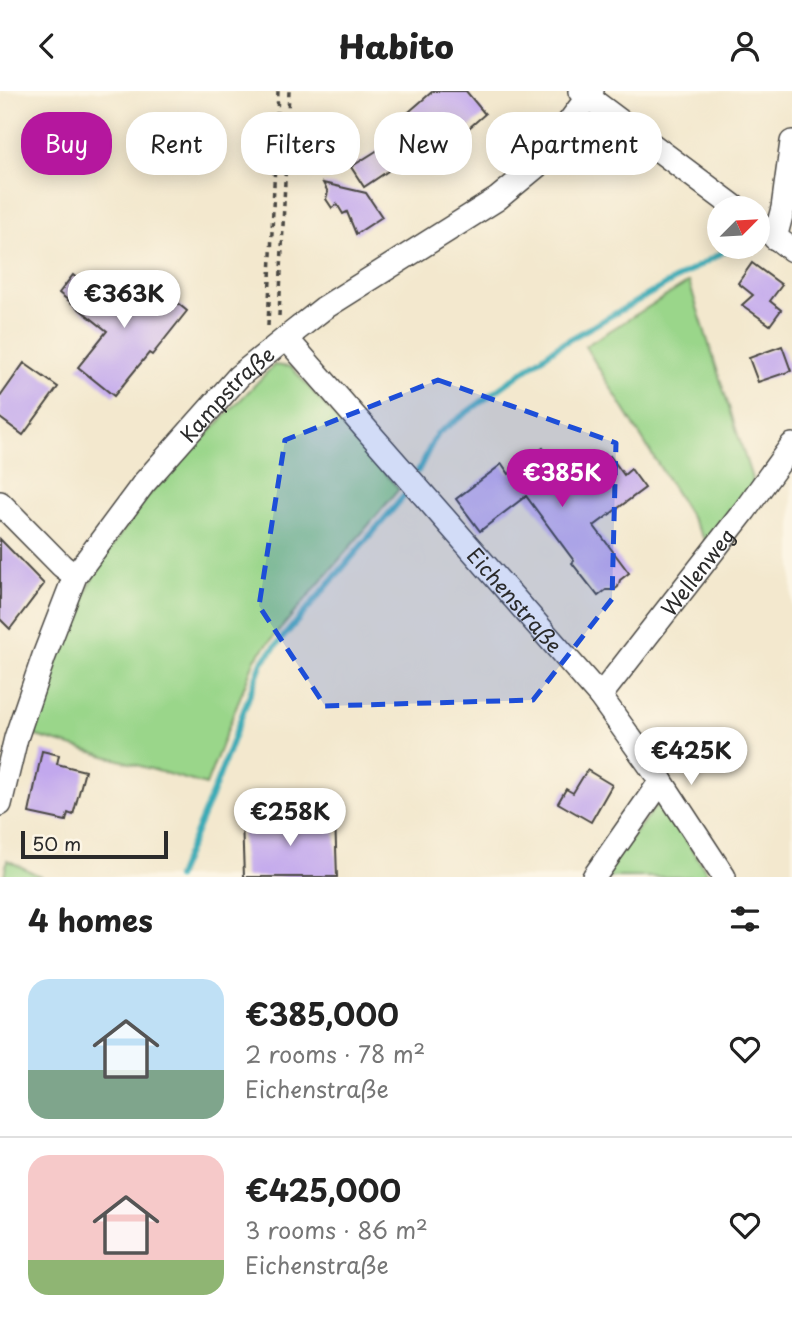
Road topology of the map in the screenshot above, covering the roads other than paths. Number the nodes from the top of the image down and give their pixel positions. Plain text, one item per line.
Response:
1 (587, 93) edge
2 (792, 142) edge
3 (720, 196) edge
4 (775, 237) edge
5 (282, 341) junction
6 (792, 445) edge
7 (0, 503) edge
8 (75, 576) junction
9 (600, 696) junction
10 (661, 781) junction
11 (0, 804) edge
12 (594, 877) edge
13 (724, 877) edge

1 - 3 street
1 - 5 street, Kampstraße
2 - 4 street
5 - 8 street, Kampstraße
5 - 9 street, Eichenstraße
6 - 9 street, Wellenweg
7 - 8 street
8 - 11 street, Kampstraße
9 - 10 street, Eichenstraße
10 - 12 street
10 - 13 street, Eichenstraße

